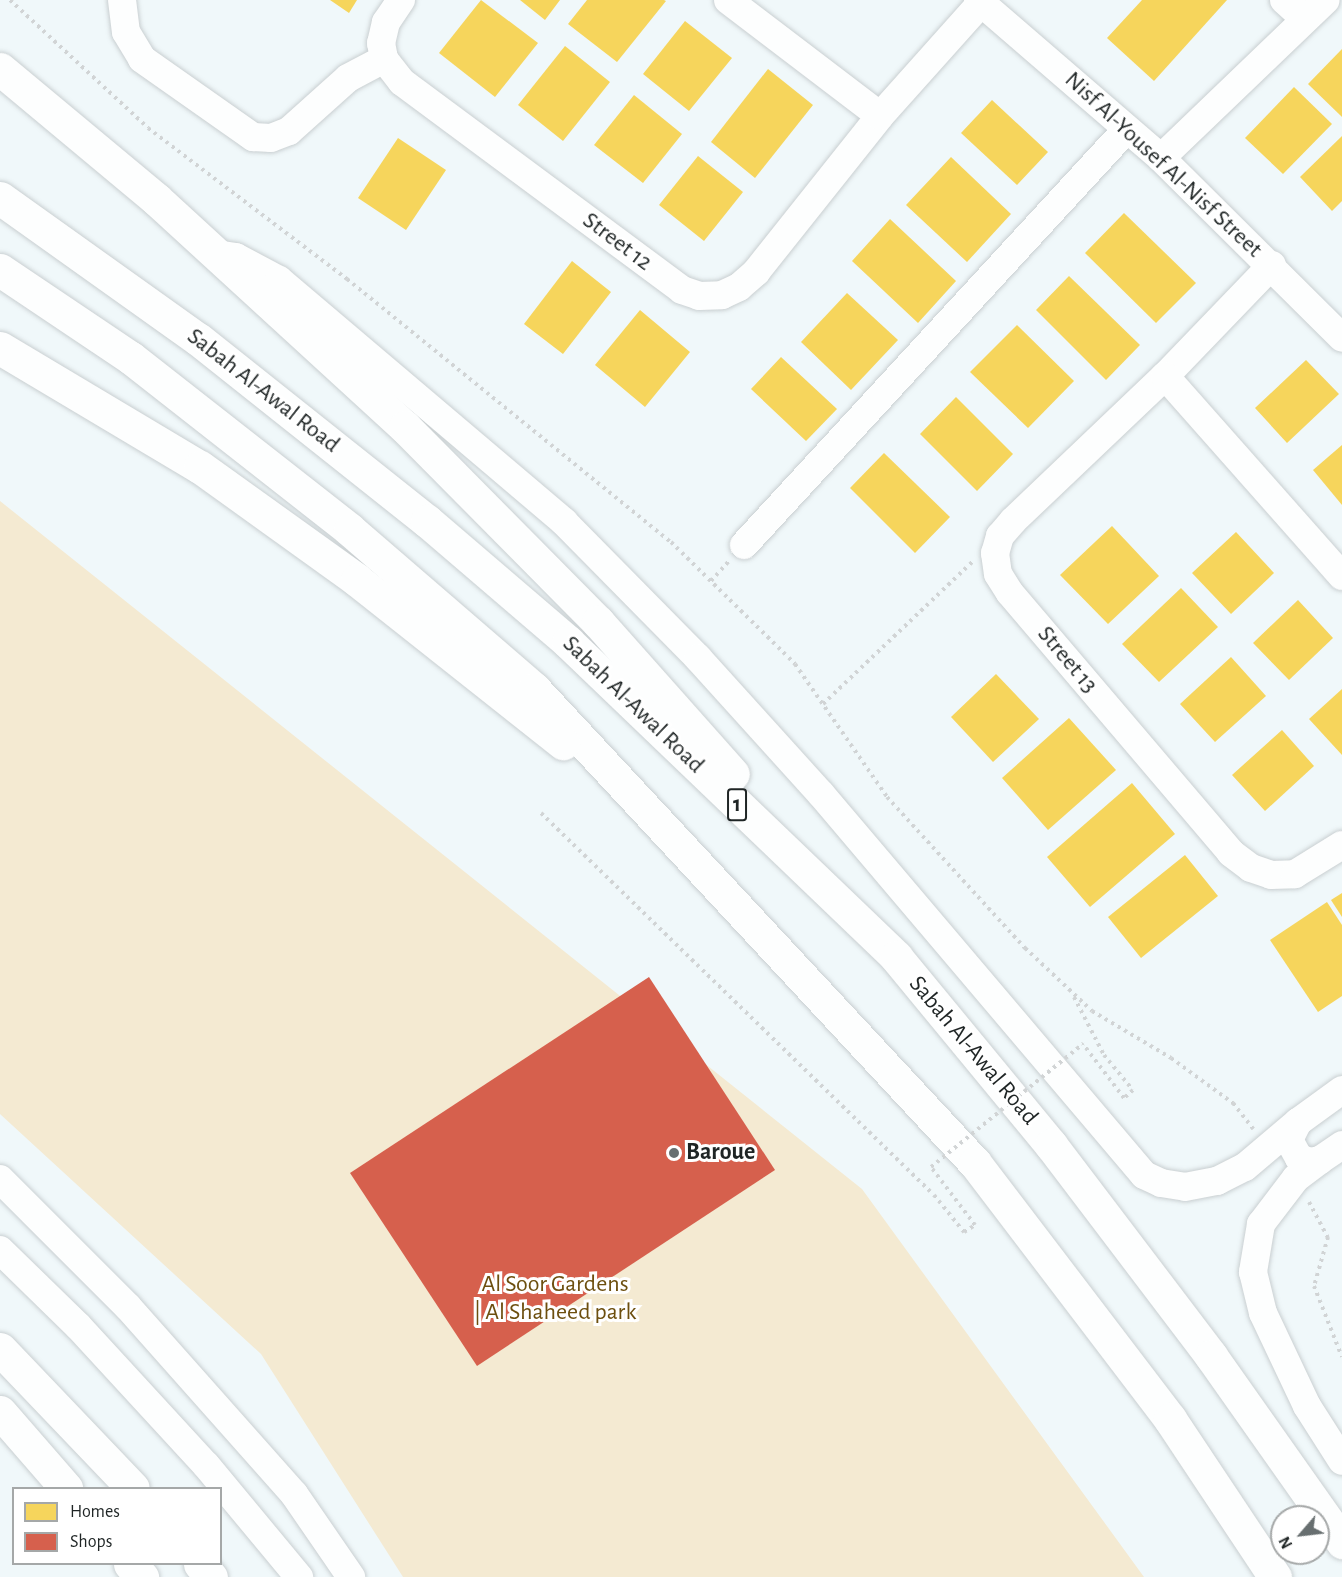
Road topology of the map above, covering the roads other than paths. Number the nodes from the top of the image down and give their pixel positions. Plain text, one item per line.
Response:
1 (122, 0) edge
2 (401, 0) edge
3 (728, 0) edge
4 (1284, 0) edge
5 (1326, 0) edge
6 (980, 1) edge
7 (1305, 19) junction
8 (384, 58) junction
9 (0, 69) edge
10 (0, 94) edge
11 (880, 116) junction
12 (1127, 129) junction
13 (1161, 159) junction
14 (0, 198) edge
15 (156, 200) junction
16 (215, 254) junction
17 (1272, 265) junction
18 (0, 270) edge
19 (1342, 338) edge
20 (0, 348) edge
21 (1166, 376) junction
22 (744, 545) dead end
23 (1342, 576) edge
24 (1342, 845) edge
25 (687, 849) junction
26 (896, 957) junction
27 (1342, 1090) edge
28 (1298, 1122) junction
29 (1331, 1152) edge
30 (0, 1179) edge
31 (0, 1250) edge
32 (0, 1270) edge
33 (29, 1276) junction
34 (0, 1349) edge
35 (0, 1412) edge
36 (1342, 1461) edge
37 (65, 1487) edge
38 (132, 1487) edge
39 (1342, 1542) edge
40 (132, 1565) edge
41 (202, 1565) edge
42 (142, 1577) edge
43 (211, 1577) edge
44 (298, 1577) edge
45 (351, 1577) edge
46 (1275, 1577) edge

1 - 8 street
2 - 8 street
3 - 11 street
4 - 7 street
5 - 7 street
6 - 11 street, Street 12
6 - 12 street, Nisf Al-Yousef Al-Nisf Street
7 - 13 street
8 - 11 street, Street 12
9 - 15 main road
10 - 15 main road
12 - 13 street, Nisf Al-Yousef Al-Nisf Street
12 - 22 street
13 - 17 street, Nisf Al-Yousef Al-Nisf Street
14 - 26 main road, Sabah Al-Awal Road / 1
15 - 16 main road
16 - 26 main road
16 - 28 street, Sabah Al-Awal Road
17 - 19 street, Nisf Al-Yousef Al-Nisf Street
17 - 21 street
18 - 25 main road
20 - 25 main road
21 - 23 street
21 - 24 street, Street 13
25 - 46 main road
26 - 39 main road, Sabah Al-Awal Road / 1
27 - 28 street, Sabah Al-Awal Road
28 - 29 street
29 - 36 street
30 - 45 street
31 - 33 street
32 - 33 street
33 - 44 street
34 - 38 main road
35 - 37 main road
40 - 42 main road
41 - 43 main road

